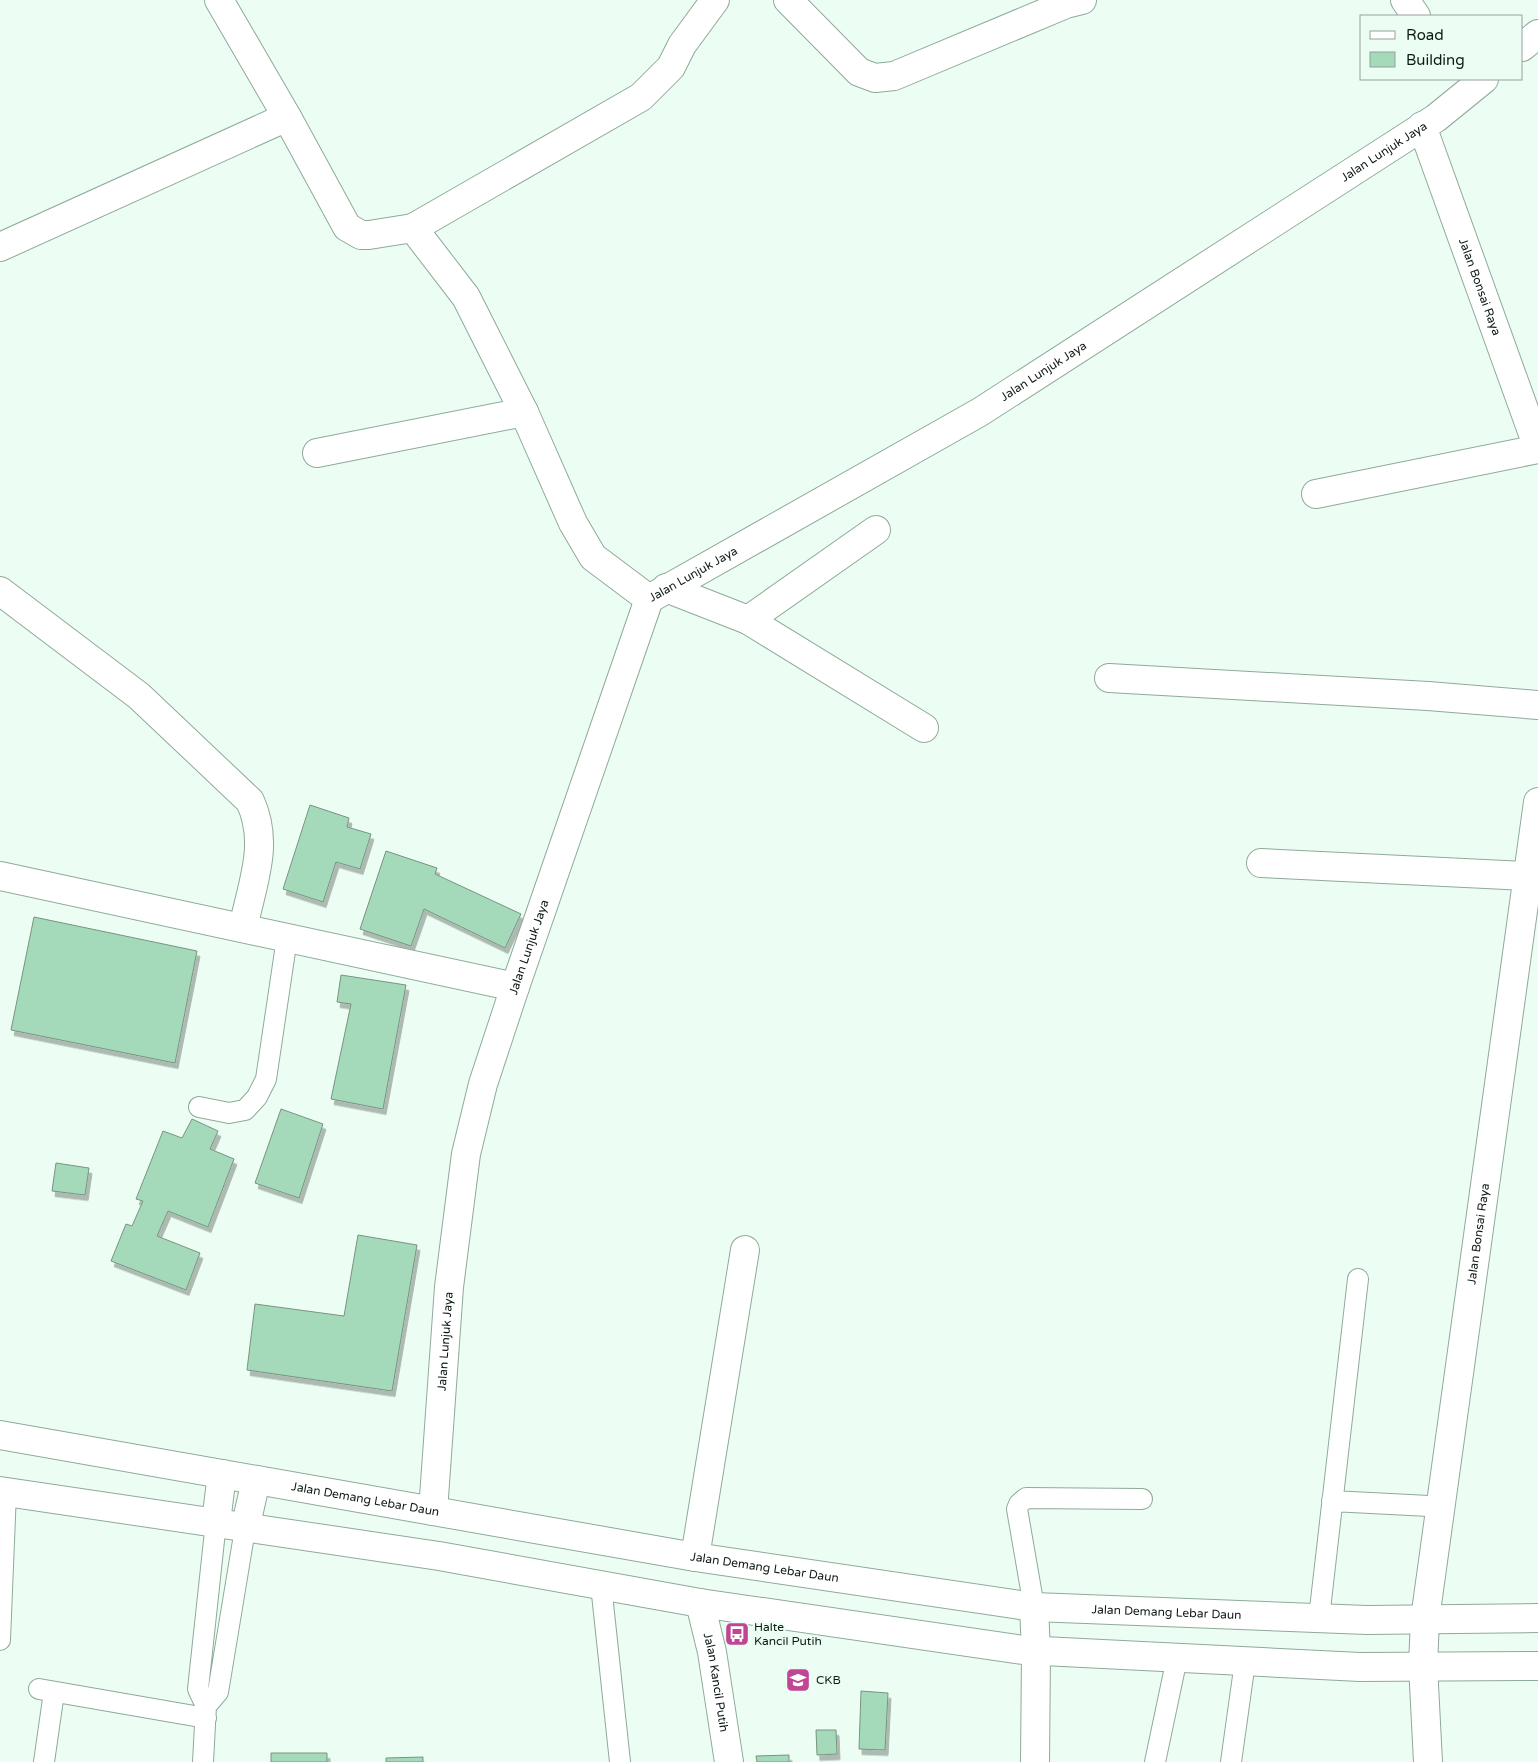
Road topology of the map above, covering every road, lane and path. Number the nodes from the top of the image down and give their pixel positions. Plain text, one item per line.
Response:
1 (219, 0) edge
2 (714, 0) edge
3 (788, 0) edge
4 (1404, 0) edge
5 (1070, 1) edge
6 (1415, 15) edge
7 (1538, 34) edge
8 (1523, 46) edge
9 (1472, 83) edge
10 (287, 117) junction
11 (1422, 126) junction
12 (413, 228) junction
13 (0, 247) edge
14 (524, 412) junction
15 (1538, 449) edge
16 (317, 454) dead end
17 (1316, 494) dead end
18 (876, 530) dead end
19 (0, 591) edge
20 (658, 593) junction
21 (748, 620) junction
22 (1109, 678) dead end
23 (1538, 705) edge
24 (924, 728) dead end
25 (1538, 802) edge
26 (1261, 863) dead end
27 (0, 876) edge
28 (1528, 876) junction
29 (1530, 920) edge
30 (243, 928) junction
31 (287, 938) junction
32 (514, 987) junction
33 (199, 1107) dead end
34 (745, 1250) dead end
35 (1358, 1279) dead end
36 (0, 1435) edge
37 (222, 1474) junction
38 (256, 1480) junction
39 (3, 1491) edge
40 (1142, 1499) dead end
41 (1332, 1501) junction
42 (1429, 1506) dead end
43 (432, 1511) junction
44 (216, 1522) junction
45 (245, 1529) junction
46 (695, 1557) junction
47 (601, 1585) junction
48 (700, 1603) junction
49 (1034, 1607) junction
50 (1318, 1618) junction
51 (1538, 1618) edge
52 (1425, 1619) junction
53 (0, 1640) edge
54 (1036, 1652) junction
55 (1177, 1658) junction
56 (1245, 1662) junction
57 (1423, 1665) junction
58 (1538, 1666) edge
59 (206, 1712) junction
60 (44, 1762) edge
61 (204, 1762) edge
62 (620, 1762) edge
63 (729, 1762) edge
64 (1035, 1762) edge
65 (1155, 1762) edge
66 (1231, 1762) edge
67 (1428, 1762) edge

1 - 10 main road
2 - 12 main road
3 - 5 main road
4 - 6 main road
7 - 8 main road
9 - 11 main road, Jalan Lunjuk Jaya
10 - 12 main road
10 - 13 main road
11 - 15 main road, Jalan Bonsai Raya
11 - 20 main road, Jalan Lunjuk Jaya
12 - 14 main road
14 - 16 main road
14 - 20 main road
15 - 17 main road
18 - 21 main road
19 - 30 main road
20 - 21 main road
20 - 32 main road, Jalan Lunjuk Jaya
21 - 24 main road
22 - 23 main road
25 - 28 main road, Jalan Bonsai Raya
26 - 28 main road
27 - 30 main road
28 - 29 main road, Jalan Bonsai Raya
29 - 52 main road, Jalan Bonsai Raya
30 - 31 main road
31 - 32 main road
31 - 33 lane
32 - 43 main road, Jalan Lunjuk Jaya
34 - 46 main road
35 - 41 lane
36 - 37 main road, Jalan Demang Lebar Daun
37 - 38 main road, Jalan Demang Lebar Daun
37 - 44 main road
38 - 43 main road, Jalan Demang Lebar Daun
38 - 45 main road
39 - 44 main road
39 - 53 lane
40 - 49 lane
41 - 42 lane
41 - 50 lane
43 - 46 main road, Jalan Demang Lebar Daun
44 - 45 main road
44 - 59 lane
45 - 47 main road
45 - 59 lane
46 - 49 main road, Jalan Demang Lebar Daun
47 - 48 main road
47 - 62 lane
48 - 54 main road
48 - 63 main road, Jalan Kancil Putih
49 - 50 main road, Jalan Demang Lebar Daun
49 - 54 main road
50 - 52 main road, Jalan Demang Lebar Daun
51 - 52 main road, Jalan Demang Lebar Daun
52 - 57 main road, Jalan Bonsai Raya
54 - 55 main road
54 - 64 main road
55 - 56 main road
55 - 65 lane
56 - 57 main road
56 - 66 lane
57 - 58 main road
57 - 67 main road, Jalan Bonsai Raya
59 - 60 lane
59 - 61 lane

